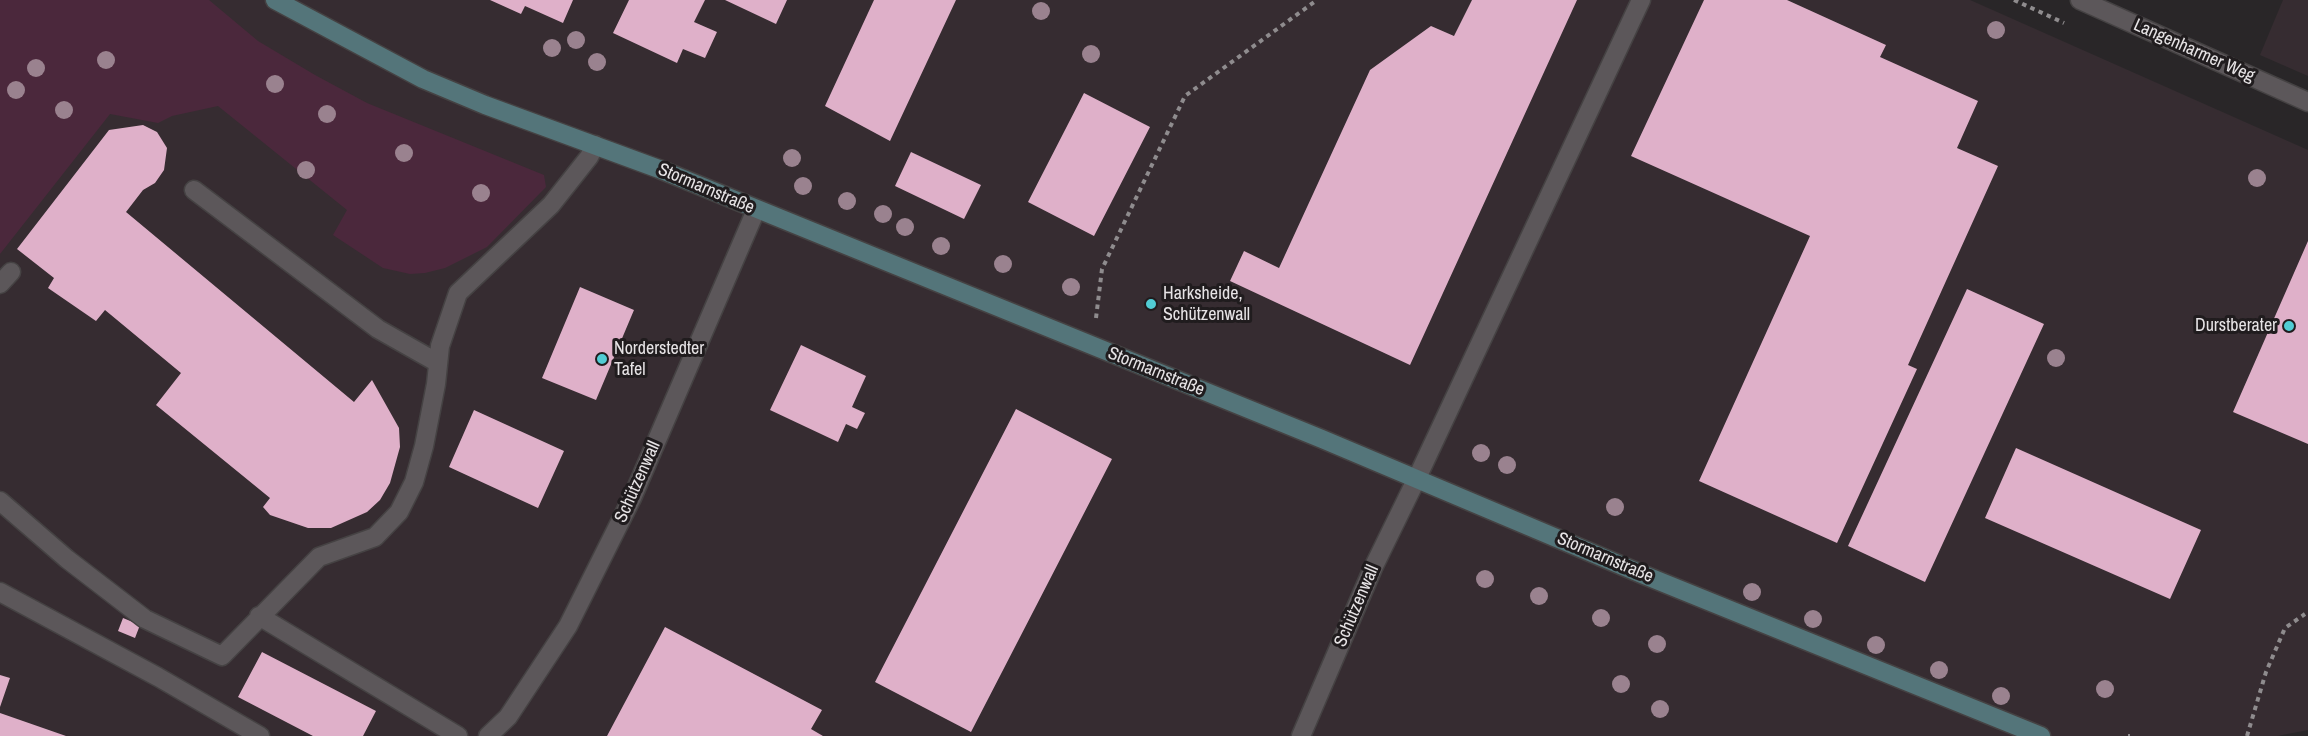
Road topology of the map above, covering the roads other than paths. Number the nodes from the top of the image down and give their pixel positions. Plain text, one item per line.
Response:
1 (275, 0) edge
2 (1641, 0) edge
3 (2080, 0) edge
4 (2308, 102) edge
5 (596, 145) junction
6 (194, 190) dead end
7 (756, 210) junction
8 (438, 363) junction
9 (1417, 478) junction
10 (0, 501) edge
11 (0, 592) edge
12 (259, 616) junction
13 (260, 736) edge
14 (458, 736) edge
15 (488, 736) edge
16 (1301, 736) edge
17 (2041, 736) edge

1 - 5 main road, Stormarnstraße
2 - 9 street, Schützenwall
3 - 4 street, Langenharmer Weg
5 - 7 main road, Stormarnstraße
5 - 8 street
6 - 8 street
7 - 9 main road, Stormarnstraße
7 - 15 street, Schützenwall
8 - 12 street
9 - 16 street, Schützenwall
9 - 17 main road, Stormarnstraße
10 - 12 street
11 - 13 street
12 - 14 street

